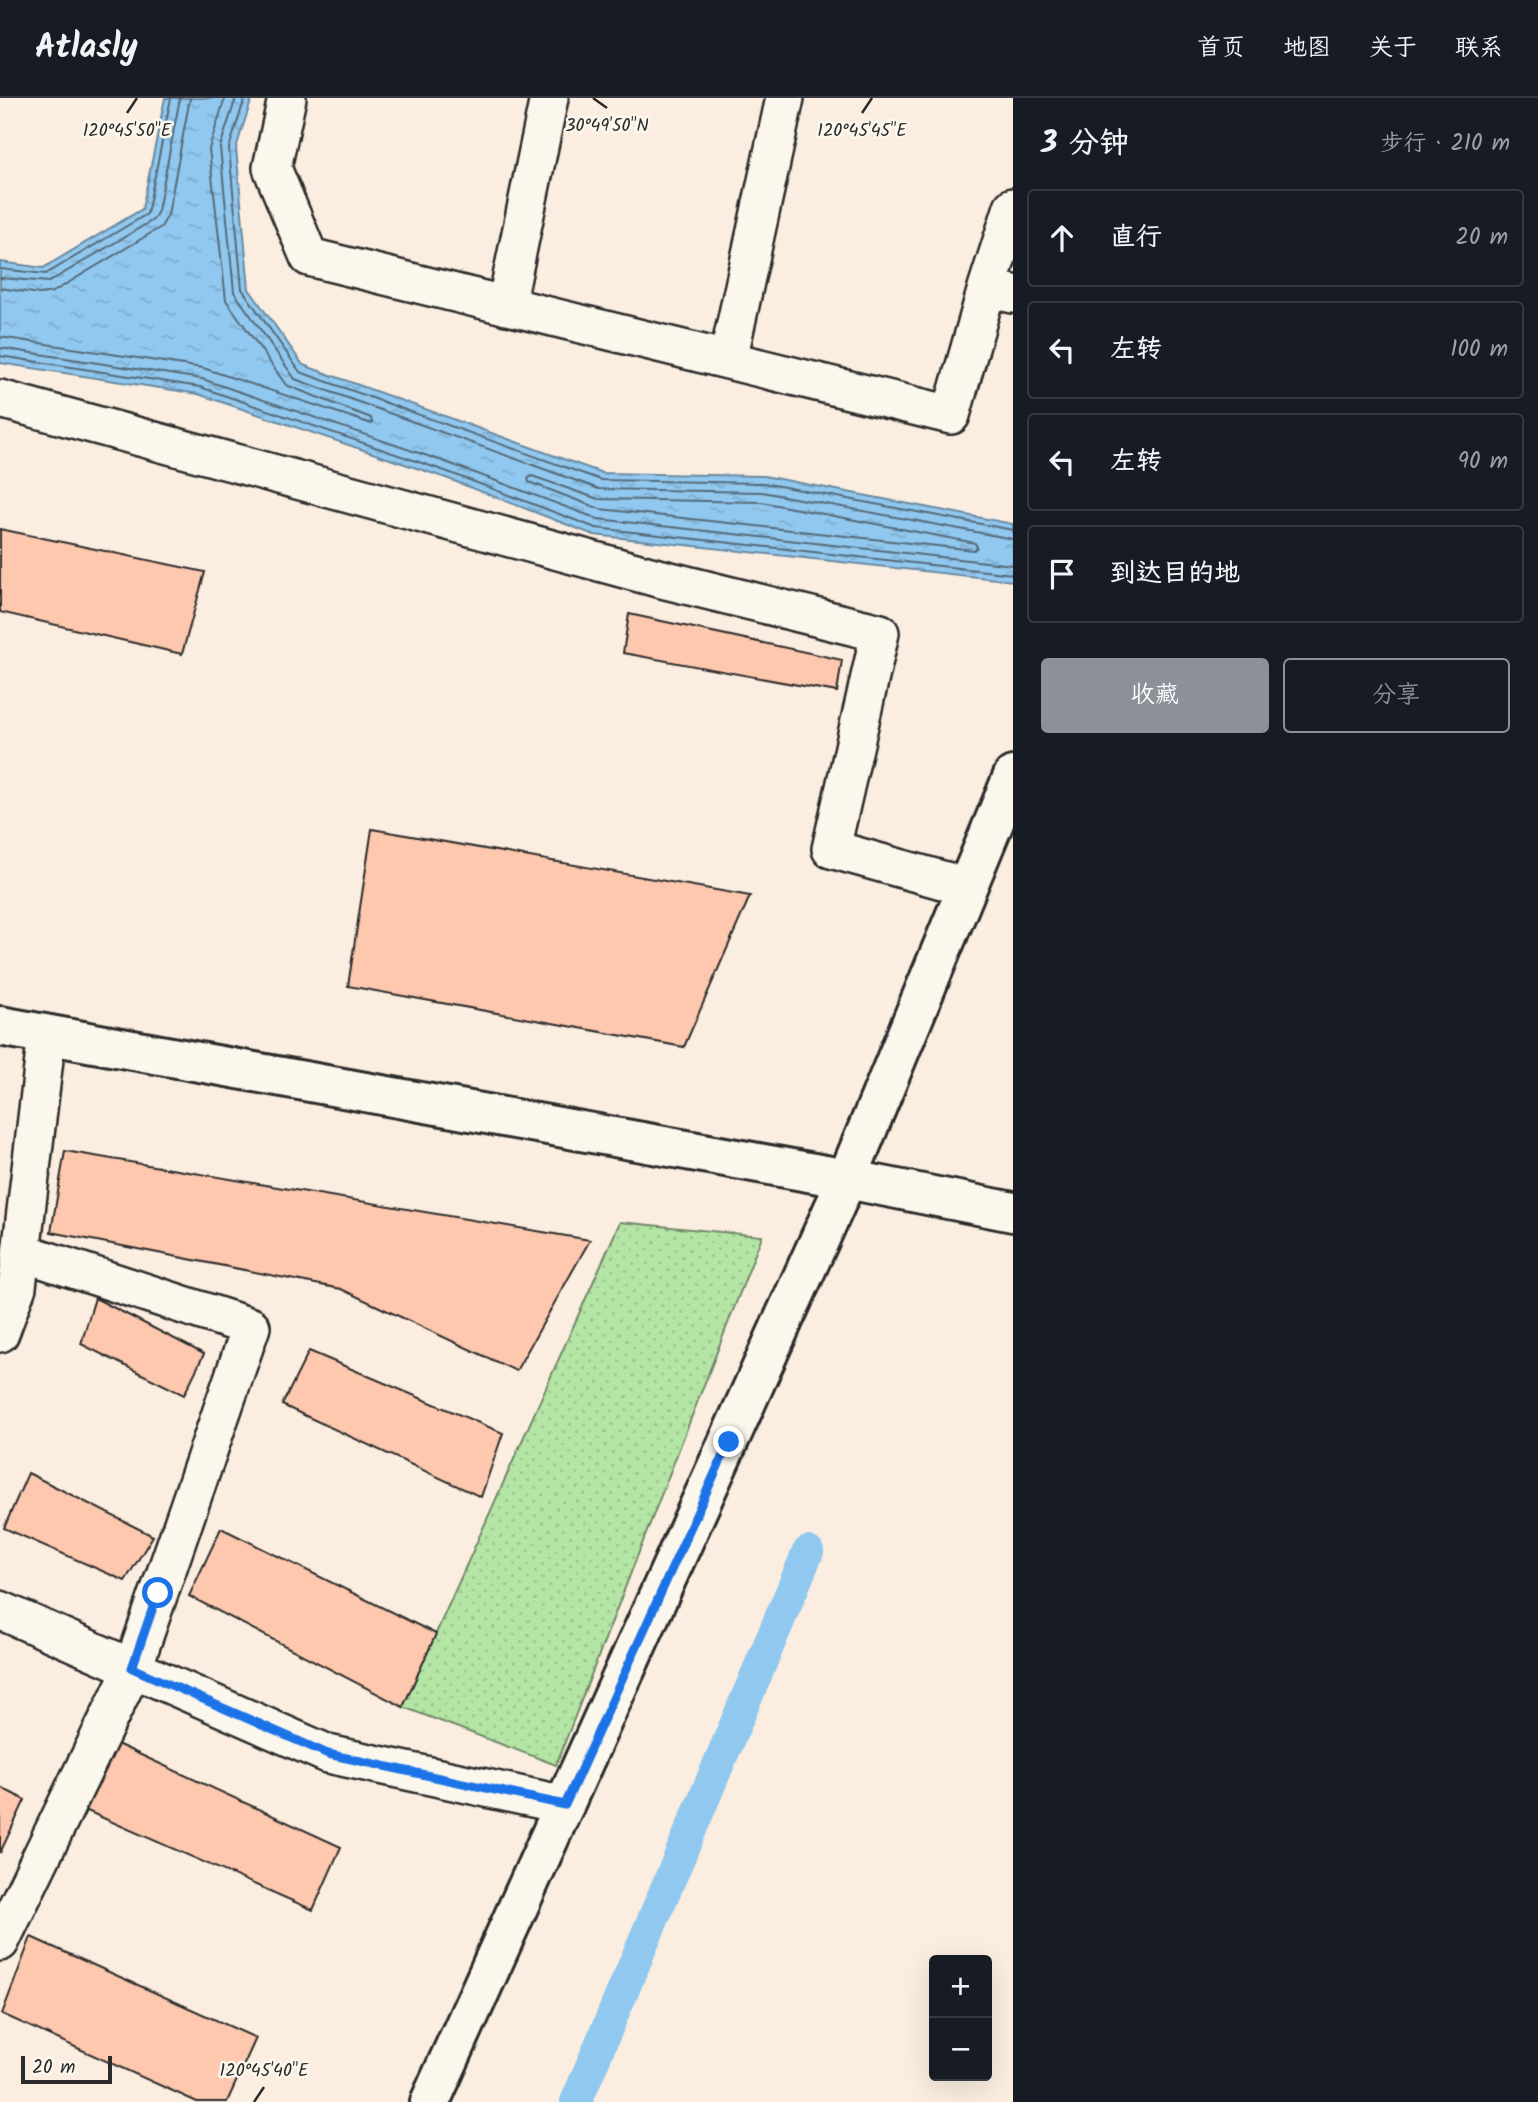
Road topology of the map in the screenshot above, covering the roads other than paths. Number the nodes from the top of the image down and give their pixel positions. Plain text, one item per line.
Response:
1 (286, 98) edge
2 (548, 98) edge
3 (785, 98) edge
4 (1013, 207) edge
5 (1000, 291) edge
6 (506, 306) junction
7 (728, 360) junction
8 (0, 399) edge
9 (1013, 776) edge
10 (967, 887) junction
11 (0, 1026) edge
12 (47, 1034) junction
13 (847, 1180) junction
14 (1013, 1212) edge
15 (12, 1275) edge
16 (0, 1333) edge
17 (0, 1610) edge
18 (132, 1668) junction
19 (565, 1805) junction
20 (0, 1942) edge
21 (430, 2102) edge

1 - 6 street
2 - 6 street
3 - 7 street
4 - 5 street
5 - 7 street
6 - 7 street
8 - 10 street
9 - 10 street
10 - 13 street
11 - 12 street
12 - 13 street
12 - 15 street
13 - 14 street
13 - 19 street
15 - 16 street
15 - 18 street
17 - 18 street
18 - 19 street
18 - 20 street
19 - 21 street

